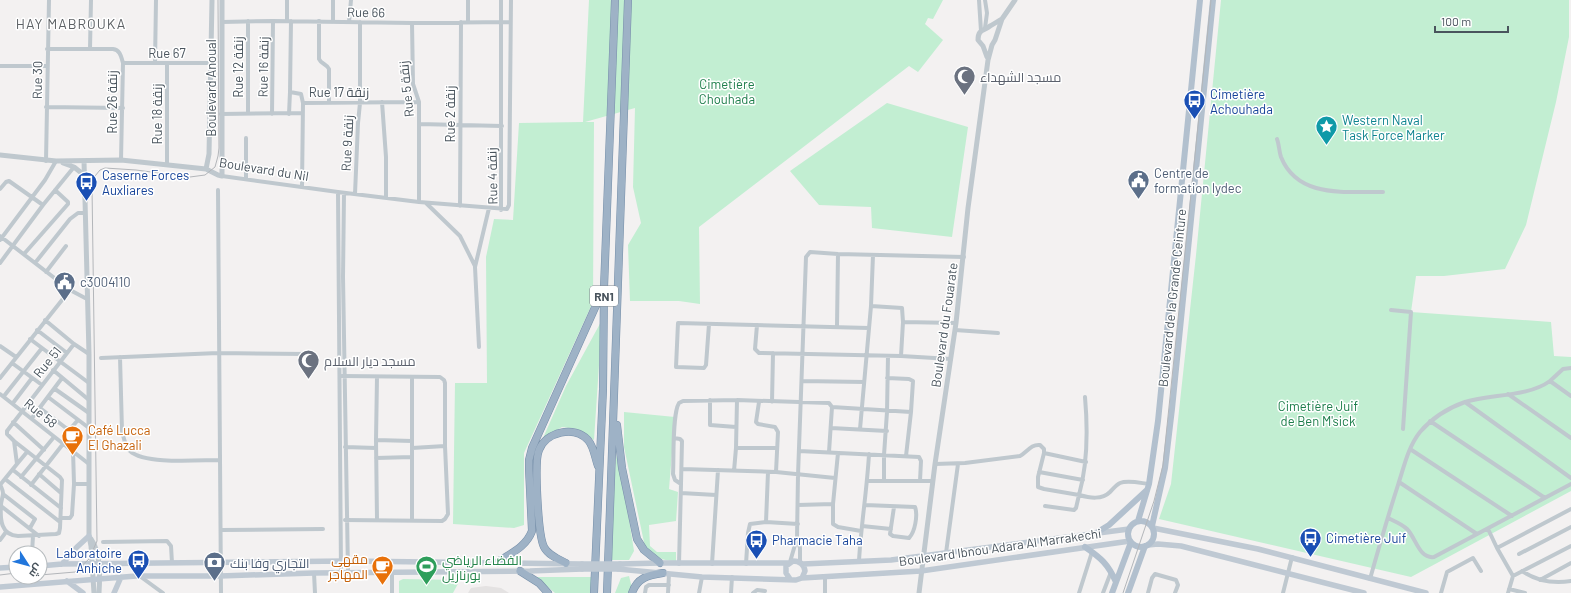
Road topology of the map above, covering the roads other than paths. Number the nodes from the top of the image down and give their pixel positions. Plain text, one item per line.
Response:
1 (48, 0) edge
2 (90, 0) edge
3 (156, 0) edge
4 (212, 0) edge
5 (222, 0) edge
6 (287, 0) edge
7 (333, 0) edge
8 (350, 0) edge
9 (468, 0) edge
10 (501, 0) edge
11 (510, 0) edge
12 (615, 0) edge
13 (628, 0) edge
14 (980, 0) edge
15 (985, 0) edge
16 (1015, 0) edge
17 (1200, 0) edge
18 (1213, 0) edge
19 (1002, 18) junction
20 (248, 21) junction
21 (273, 21) junction
22 (289, 21) junction
23 (319, 21) junction
24 (222, 22) junction
25 (333, 22) junction
26 (350, 22) junction
27 (360, 22) junction
28 (461, 22) junction
29 (468, 22) junction
30 (501, 22) junction
31 (510, 22) junction
32 (412, 23) junction
33 (985, 29) junction
34 (996, 37) junction
35 (992, 45) junction
36 (983, 46) junction
37 (47, 49) junction
38 (90, 49) junction
39 (988, 60) junction
40 (123, 62) junction
41 (155, 63) junction
42 (167, 63) junction
43 (212, 63) junction
44 (0, 66) edge
45 (47, 66) junction
46 (290, 92) junction
47 (329, 102) junction
48 (382, 102) junction
49 (419, 102) junction
50 (302, 103) junction
51 (360, 103) junction
52 (46, 107) junction
53 (123, 108) junction
54 (248, 113) junction
55 (302, 113) junction
56 (221, 114) junction
57 (272, 114) junction
58 (289, 114) junction
59 (419, 124) junction
60 (460, 125) junction
61 (502, 126) junction
62 (246, 138) dead end
63 (1278, 138) dead end
64 (0, 155) edge
65 (121, 160) junction
66 (46, 161) junction
67 (84, 161) junction
68 (56, 162) junction
69 (167, 165) junction
70 (74, 167) junction
71 (206, 169) junction
72 (84, 175) junction
73 (222, 176) junction
74 (246, 179) junction
75 (302, 187) junction
76 (0, 189) edge
77 (55, 190) junction
78 (218, 190) dead end
79 (338, 192) junction
80 (1383, 192) dead end
81 (344, 193) junction
82 (355, 194) junction
83 (32, 197) junction
84 (386, 197) junction
85 (419, 202) junction
86 (426, 202) junction
87 (43, 205) junction
88 (460, 206) junction
89 (489, 208) junction
90 (501, 210) junction
91 (85, 213) junction
92 (1, 238) edge
93 (13, 246) junction
94 (66, 246) dead end
95 (24, 254) junction
96 (838, 254) junction
97 (873, 255) junction
98 (964, 257) junction
99 (0, 263) edge
100 (35, 263) junction
101 (475, 267) junction
102 (46, 272) junction
103 (604, 288) junction
104 (70, 290) junction
105 (87, 299) junction
106 (871, 306) junction
107 (1391, 310) dead end
108 (45, 320) junction
109 (903, 322) junction
110 (956, 323) junction
111 (709, 324) junction
112 (758, 325) junction
113 (837, 326) junction
114 (803, 327) junction
115 (869, 328) junction
116 (37, 330) junction
117 (955, 330) junction
118 (998, 333) dead end
119 (30, 339) junction
120 (74, 344) junction
121 (0, 346) edge
122 (479, 347) dead end
123 (42, 348) junction
124 (67, 353) junction
125 (218, 353) junction
126 (774, 353) junction
127 (89, 354) junction
128 (306, 354) dead end
129 (803, 354) junction
130 (866, 356) junction
131 (888, 356) junction
132 (902, 356) junction
133 (120, 357) junction
134 (16, 358) junction
135 (101, 358) dead end
136 (951, 359) junction
137 (60, 362) junction
138 (12, 363) junction
139 (1571, 368) edge
140 (53, 370) junction
141 (24, 371) junction
142 (339, 376) junction
143 (344, 376) junction
144 (377, 377) junction
145 (412, 377) junction
146 (0, 378) edge
147 (32, 378) junction
148 (62, 378) junction
149 (887, 378) junction
150 (802, 381) junction
151 (1550, 381) junction
152 (864, 382) junction
153 (89, 383) junction
154 (42, 385) junction
155 (55, 389) junction
156 (614, 392) junction
157 (1508, 394) junction
158 (2, 395) edge
159 (1571, 396) edge
160 (48, 397) junction
161 (1085, 397) dead end
162 (89, 400) junction
163 (710, 400) junction
164 (737, 400) junction
165 (758, 402) junction
166 (772, 402) junction
167 (1465, 402) junction
168 (13, 403) junction
169 (801, 403) junction
170 (832, 407) junction
171 (40, 408) junction
172 (861, 409) junction
173 (22, 410) junction
174 (888, 412) junction
175 (910, 412) junction
176 (89, 413) junction
177 (32, 418) junction
178 (78, 420) junction
179 (1430, 421) junction
180 (12, 422) junction
181 (736, 427) junction
182 (89, 428) junction
183 (830, 428) junction
184 (1403, 429) dead end
185 (860, 430) junction
186 (887, 431) junction
187 (54, 437) junction
188 (674, 438) junction
189 (1571, 438) edge
190 (376, 440) junction
191 (14, 441) junction
192 (412, 441) junction
193 (63, 444) junction
194 (444, 446) junction
195 (346, 447) junction
196 (376, 448) junction
197 (412, 448) junction
198 (736, 448) junction
199 (777, 448) junction
200 (1410, 449) junction
201 (44, 450) junction
202 (72, 450) junction
203 (799, 451) junction
204 (27, 452) junction
205 (829, 452) junction
206 (838, 453) junction
207 (1044, 453) junction
208 (869, 454) junction
209 (884, 455) junction
210 (906, 456) junction
211 (412, 457) junction
212 (376, 458) junction
213 (37, 459) junction
214 (220, 460) junction
215 (1086, 462) junction
216 (17, 464) junction
217 (89, 464) junction
218 (935, 464) junction
219 (958, 464) junction
220 (47, 465) junction
221 (682, 469) junction
222 (13, 470) junction
223 (718, 470) junction
224 (734, 471) junction
225 (599, 472) junction
226 (768, 472) junction
227 (776, 472) junction
228 (1039, 472) junction
229 (39, 474) junction
230 (798, 475) junction
231 (22, 477) junction
232 (835, 478) junction
233 (1571, 478) edge
234 (5, 479) junction
235 (1083, 480) junction
236 (868, 481) junction
237 (884, 481) junction
238 (920, 481) junction
239 (933, 481) junction
240 (1399, 482) junction
241 (0, 484) edge
242 (74, 484) junction
243 (88, 484) junction
244 (681, 484) junction
245 (1571, 484) edge
246 (31, 485) junction
247 (1148, 487) junction
248 (681, 493) junction
249 (3, 494) junction
250 (61, 494) junction
251 (716, 495) junction
252 (1079, 495) junction
253 (1545, 498) junction
254 (833, 504) junction
255 (798, 505) junction
256 (865, 505) junction
257 (0, 506) edge
258 (1045, 506) dead end
259 (894, 507) junction
260 (61, 508) junction
261 (1571, 509) edge
262 (1512, 516) junction
263 (1388, 518) junction
264 (377, 519) junction
265 (61, 520) junction
266 (341, 520) junction
267 (347, 520) junction
268 (412, 520) junction
269 (1138, 521) junction
270 (0, 522) edge
271 (766, 522) junction
272 (798, 524) junction
273 (862, 526) junction
274 (1152, 527) junction
275 (1571, 527) edge
276 (30, 528) junction
277 (1488, 528) junction
278 (323, 529) dead end
279 (891, 529) junction
280 (1129, 529) junction
281 (221, 530) junction
282 (6, 532) junction
283 (861, 532) junction
284 (1096, 533) junction
285 (1477, 534) junction
286 (34, 536) junction
287 (40, 536) junction
288 (89, 536) junction
289 (797, 538) junction
290 (0, 540) edge
291 (103, 542) dead end
292 (1131, 542) junction
293 (33, 545) edge
294 (1147, 546) junction
295 (1571, 546) edge
296 (1085, 547) junction
297 (1497, 548) junction
298 (1092, 552) junction
299 (946, 553) junction
300 (1519, 554) dead end
301 (922, 556) junction
302 (1292, 557) junction
303 (344, 561) junction
304 (859, 561) junction
305 (498, 562) junction
306 (172, 563) junction
307 (221, 563) junction
308 (566, 563) junction
309 (660, 563) junction
310 (789, 563) junction
311 (801, 563) junction
312 (1571, 563) edge
313 (62, 564) junction
314 (91, 564) junction
315 (99, 564) junction
316 (679, 564) junction
317 (712, 564) junction
318 (746, 564) junction
319 (48, 565) edge
320 (582, 566) junction
321 (619, 567) junction
322 (520, 571) junction
323 (1481, 571) dead end
324 (1522, 571) junction
325 (345, 572) junction
326 (392, 572) junction
327 (921, 572) junction
328 (1111, 572) junction
329 (1287, 572) junction
330 (314, 573) junction
331 (666, 573) junction
332 (141, 576) junction
333 (220, 576) junction
334 (702, 576) junction
335 (1513, 576) junction
336 (121, 577) junction
337 (732, 577) junction
338 (825, 577) junction
339 (802, 578) junction
340 (96, 579) junction
341 (790, 579) junction
342 (1370, 579) junction
343 (1540, 580) junction
344 (67, 581) junction
345 (1571, 581) edge
346 (1116, 582) junction
347 (669, 585) junction
348 (0, 587) edge
349 (765, 591) dead end
350 (1508, 591) edge
351 (83, 593) edge
352 (94, 593) edge
353 (100, 593) edge
354 (114, 593) edge
355 (163, 593) edge
356 (221, 593) edge
357 (315, 593) edge
358 (392, 593) edge
359 (548, 593) edge
360 (594, 593) edge
361 (607, 593) edge
362 (632, 593) edge
363 (645, 593) edge
364 (668, 593) edge
365 (699, 593) edge
366 (730, 593) edge
367 (753, 593) edge
368 (825, 593) edge
369 (919, 593) edge
370 (1079, 593) edge
371 (1103, 593) edge
372 (1112, 593) edge
373 (1128, 593) edge
374 (1148, 593) edge
375 (1176, 593) edge
376 (1283, 593) edge
377 (1364, 593) edge
378 (1426, 593) edge
379 (1441, 593) edge
380 (1525, 593) edge

1 - 37 street, Rue 30
2 - 38 street
3 - 41 street
4 - 43 street, Boulevard Anoual
5 - 24 street, Boulevard Anoual
6 - 22 street, Rue 17 زنقة
7 - 25 street
8 - 26 street
9 - 29 street
10 - 30 street, Rue 4 زنقة
11 - 31 street, Rue 4 زنقة
12 - 103 highway, RN1
13 - 156 highway, RN1
14 - 33 street
15 - 33 street
16 - 19 street, Boulevard du Fouarate
17 - 247 main road, Boulevard de la Grande Ceinture
18 - 274 main road, Boulevard de la Grande Ceinture
19 - 33 street, Boulevard du Fouarate
19 - 34 street, Boulevard du Fouarate
20 - 21 street, Rue 66
20 - 24 street, Rue 66
20 - 54 street, Rue 12 زنقة
21 - 22 street, Rue 66
21 - 57 street, Rue 16 زنقة
22 - 23 street, Rue 66
22 - 46 street, Rue 17 زنقة
23 - 25 street, Rue 66
23 - 47 street
24 - 56 street, Boulevard Anoual
25 - 26 street, Rue 66
26 - 27 street, Rue 66
27 - 32 street, Rue 66
27 - 51 street, Rue 9 زنقة
28 - 29 street, Rue 66
28 - 32 street, Rue 66
28 - 60 street, Rue 2 زنقة
29 - 30 street, Rue 66
30 - 31 street, Rue 66
30 - 61 street, Rue 4 زنقة
31 - 90 street, Rue 4 زنقة
32 - 49 street, Rue 5 زنقة
33 - 34 street
33 - 36 street, Boulevard du Fouarate
34 - 35 street, Boulevard du Fouarate
35 - 36 street
35 - 39 street, Boulevard du Fouarate
36 - 39 street, Boulevard du Fouarate
37 - 38 street
37 - 45 street, Rue 30
38 - 40 street, Rue 26 زنقة
39 - 98 street, Boulevard du Fouarate
40 - 41 street, Rue 67
40 - 53 street, Rue 26 زنقة
41 - 42 street, Rue 67
42 - 43 street, Rue 67
42 - 69 street, Rue 18 زنقة
43 - 71 street, Boulevard Anoual
44 - 45 street
45 - 52 street, Rue 30
46 - 50 street, Rue 17 زنقة
46 - 58 street
47 - 50 street, Rue 17 زنقة
47 - 51 street, Rue 17 زنقة
48 - 49 street, Rue 17 زنقة
48 - 51 street, Rue 17 زنقة
48 - 84 street
49 - 59 street, Rue 5 زنقة
50 - 55 street
51 - 82 street, Rue 9 زنقة
52 - 53 street
52 - 66 street, Rue 30
53 - 65 street, Rue 26 زنقة
54 - 56 street, Rue 12 زنقة
54 - 57 street, Rue 12 زنقة
55 - 58 street, Rue 12 زنقة
55 - 75 street
56 - 73 street, Boulevard Anoual
57 - 58 street, Rue 12 زنقة
59 - 60 street
59 - 85 street, Rue 5 زنقة
60 - 61 street
60 - 88 street, Rue 2 زنقة
61 - 90 street, Rue 4 زنقة
62 - 74 street
63 - 80 street
64 - 66 street, Boulevard du Nil
65 - 67 street, Boulevard du Nil
65 - 69 street, Boulevard du Nil
66 - 68 street, Boulevard du Nil
67 - 68 street, Boulevard du Nil
67 - 72 street
68 - 70 street
68 - 83 street
69 - 71 street, Boulevard du Nil
70 - 72 street
70 - 77 street
71 - 73 street, Boulevard du Nil
72 - 91 street
73 - 74 street, Boulevard du Nil
74 - 75 street, Boulevard du Nil
75 - 79 street, Boulevard du Nil
76 - 83 street
77 - 87 street
77 - 95 street
78 - 125 street
79 - 81 street, Boulevard du Nil
79 - 142 street
81 - 82 street, Boulevard du Nil
81 - 143 street
82 - 84 street, Boulevard du Nil
83 - 87 street
83 - 92 street
84 - 85 street, Boulevard du Nil
85 - 86 street, Boulevard du Nil
86 - 88 street, Boulevard du Nil
86 - 101 street
87 - 93 street
88 - 89 street, Boulevard du Nil
89 - 90 street, Boulevard du Nil
89 - 101 street
91 - 100 street
91 - 105 street
92 - 93 street
93 - 95 street
93 - 99 street
94 - 102 street
95 - 100 street
96 - 97 street
96 - 113 street
96 - 114 street
97 - 98 street
97 - 106 street
98 - 110 street, Boulevard du Fouarate
100 - 102 street
101 - 122 street
102 - 104 street
103 - 225 highway, RN1
103 - 305 highway
104 - 105 street
104 - 108 street
105 - 127 street
106 - 109 street
106 - 115 street
107 - 184 street
108 - 116 street
108 - 120 street
109 - 110 street
109 - 132 street
110 - 117 street, Boulevard du Fouarate
111 - 111 street
111 - 112 street
112 - 114 street
112 - 126 street
113 - 114 street
113 - 115 street
114 - 129 street
115 - 130 street
116 - 119 street
116 - 124 street
117 - 118 street
117 - 136 street, Boulevard du Fouarate
119 - 123 street
119 - 134 street
120 - 124 street, Rue 51
120 - 127 street
121 - 134 street
123 - 137 street
123 - 141 street
124 - 137 street, Rue 51
125 - 128 street
125 - 133 street
125 - 214 street
126 - 129 street
126 - 166 street
127 - 153 street
129 - 130 street
129 - 150 street
130 - 131 street
130 - 152 street
131 - 132 street
131 - 149 street
132 - 136 street
133 - 135 street
133 - 214 street
134 - 138 street
136 - 218 street, Boulevard du Fouarate
137 - 140 street, Rue 51
137 - 153 street
138 - 141 street
138 - 146 street
139 - 151 street
140 - 148 street
140 - 154 street, Rue 51
141 - 147 street
141 - 158 street
142 - 143 street
142 - 266 street
143 - 144 street
143 - 195 street
144 - 145 street
144 - 190 street
145 - 192 street
145 - 194 street
147 - 154 street
147 - 168 street
148 - 155 street
148 - 162 street
149 - 174 street
149 - 175 street
150 - 152 street
150 - 169 street
151 - 157 street
151 - 159 street
152 - 172 street
153 - 162 street
154 - 173 street, Rue 51
155 - 160 street
155 - 176 street
156 - 309 highway
156 - 361 highway, RN1
157 - 167 street
157 - 189 street
158 - 168 street, Rue 58
160 - 171 street
160 - 178 street
161 - 215 street
162 - 176 street
163 - 164 street
163 - 181 street
163 - 188 street
164 - 165 street
164 - 181 street
165 - 166 street
165 - 199 street
166 - 169 street
167 - 179 street
167 - 233 street
168 - 173 street, Rue 58
169 - 170 street
169 - 203 street
170 - 172 street
170 - 183 street
171 - 177 street
171 - 178 street
172 - 174 street
172 - 185 street
173 - 177 street, Rue 58
173 - 180 street, Rue 51
174 - 175 street
174 - 186 street
175 - 210 street
176 - 182 street
177 - 187 street, Rue 58
178 - 182 street
179 - 200 street
179 - 253 street
180 - 191 street
180 - 201 street
181 - 198 street
182 - 217 street
183 - 185 street
183 - 205 street
185 - 186 street
186 - 209 street
187 - 193 street, Rue 58
187 - 201 street
188 - 221 street
188 - 244 street
190 - 192 street
190 - 196 street
191 - 204 street
191 - 216 street
192 - 197 street
193 - 202 street, Rue 58
193 - 220 street
194 - 197 street
194 - 268 street
195 - 196 street
195 - 267 street
196 - 212 street
197 - 211 street
198 - 199 street
198 - 224 street
199 - 227 street
200 - 240 street
200 - 262 street
201 - 213 street
202 - 217 street, Rue 58
202 - 242 street
203 - 205 street
203 - 230 street
204 - 213 street
204 - 216 street
205 - 206 street
206 - 208 street
206 - 232 street
207 - 215 street
207 - 219 street
207 - 228 street
208 - 209 street
208 - 236 street
209 - 210 street
209 - 237 street
210 - 238 street
211 - 212 street
211 - 268 street
212 - 264 street
213 - 220 street
213 - 231 street
214 - 281 street
215 - 235 street
216 - 222 street
217 - 243 street
218 - 219 street
218 - 239 street, Boulevard du Fouarate
219 - 299 street
220 - 229 street
220 - 250 street
221 - 223 street
221 - 244 street
222 - 231 street
222 - 234 street
223 - 224 street
223 - 251 street
224 - 226 street
225 - 308 highway
225 - 360 highway, RN1
226 - 227 street
226 - 271 street
227 - 230 street
228 - 235 street
228 - 252 street
229 - 246 street
229 - 250 street
230 - 232 street
230 - 255 street
231 - 246 street
232 - 254 street
234 - 241 street
234 - 265 street
235 - 252 street
236 - 237 street
236 - 256 street
237 - 238 street
238 - 239 street
239 - 301 street, Boulevard du Fouarate
240 - 263 street
240 - 285 street
241 - 249 street
242 - 243 street
242 - 265 street
243 - 288 street
244 - 248 street
245 - 253 street
246 - 260 street
247 - 252 street
247 - 269 main road, Boulevard de la Grande Ceinture
247 - 284 main road
248 - 251 street
248 - 316 street
249 - 257 street
249 - 276 street
250 - 260 street
251 - 317 street
252 - 258 street
253 - 262 street
254 - 255 street
254 - 283 street
255 - 272 street
256 - 259 street
256 - 273 street
257 - 270 street
257 - 276 street
259 - 279 street
259 - 279 street
260 - 265 street
261 - 297 street
262 - 277 street
263 - 285 street
263 - 342 street
264 - 267 street
264 - 268 street
265 - 287 street
266 - 267 street
266 - 303 street
267 - 303 street
269 - 274 main road
269 - 280 main road
270 - 282 street
271 - 272 street
271 - 318 street
272 - 289 street
273 - 279 street
273 - 283 street
274 - 294 main road
274 - 302 main road
275 - 300 street
276 - 287 street
277 - 285 street
277 - 297 street
278 - 281 street
280 - 284 main road, Boulevard Ibnou Adara Al Marrakechi
280 - 292 main road
281 - 307 street
282 - 286 street
282 - 290 street
283 - 304 street
284 - 299 main road, Boulevard Ibnou Adara Al Marrakechi
286 - 287 street
286 - 293 street
288 - 313 main road
288 - 314 street
288 - 315 street
289 - 310 street
289 - 311 street
291 - 306 street
292 - 294 main road
292 - 296 main road, Boulevard Ibnou Adara Al Marrakechi
292 - 346 main road
294 - 329 main road
294 - 373 main road
295 - 324 street
296 - 298 main road
296 - 327 main road, Boulevard Ibnou Adara Al Marrakechi
297 - 335 street
298 - 328 main road
298 - 370 street
299 - 301 main road, Boulevard Ibnou Adara Al Marrakechi
301 - 304 main road, Boulevard Ibnou Adara Al Marrakechi
301 - 327 street, Boulevard du Fouarate
302 - 329 street
302 - 342 main road
303 - 305 main road
303 - 307 main road
303 - 325 street
304 - 311 main road, Boulevard Ibnou Adara Al Marrakechi
305 - 308 main road
306 - 307 main road
306 - 315 main road
307 - 333 street
308 - 320 main road
309 - 316 main road
309 - 321 main road
310 - 311 main road
310 - 318 main road
310 - 341 main road
311 - 339 main road
312 - 343 street
313 - 314 main road
313 - 319 main road
314 - 315 main road
314 - 340 street
315 - 340 street
316 - 317 main road
317 - 318 main road
320 - 321 main road, bridge
320 - 322 main road
321 - 331 main road
322 - 326 main road
322 - 359 highway
323 - 379 street
324 - 335 street
324 - 343 street
325 - 326 main road
325 - 330 main road
326 - 358 street
327 - 338 main road, Boulevard Ibnou Adara Al Marrakechi
327 - 369 street, Boulevard du Fouarate
328 - 346 main road
328 - 371 street
329 - 376 street
329 - 377 main road
330 - 333 main road
330 - 357 street
331 - 334 main road
331 - 347 street
331 - 362 highway
332 - 333 main road
332 - 336 main road
332 - 355 street
333 - 356 street
334 - 337 main road
334 - 365 street
335 - 350 street
336 - 340 main road
336 - 354 main road
337 - 341 main road
337 - 366 street
338 - 339 main road, Boulevard Ibnou Adara Al Marrakechi
338 - 368 street
339 - 341 main road
340 - 344 main road
340 - 352 street
340 - 353 street
342 - 378 main road
343 - 345 street
344 - 348 main road
344 - 351 main road
346 - 372 main road
347 - 363 street
347 - 364 street
349 - 367 street
350 - 380 street
374 - 375 street

